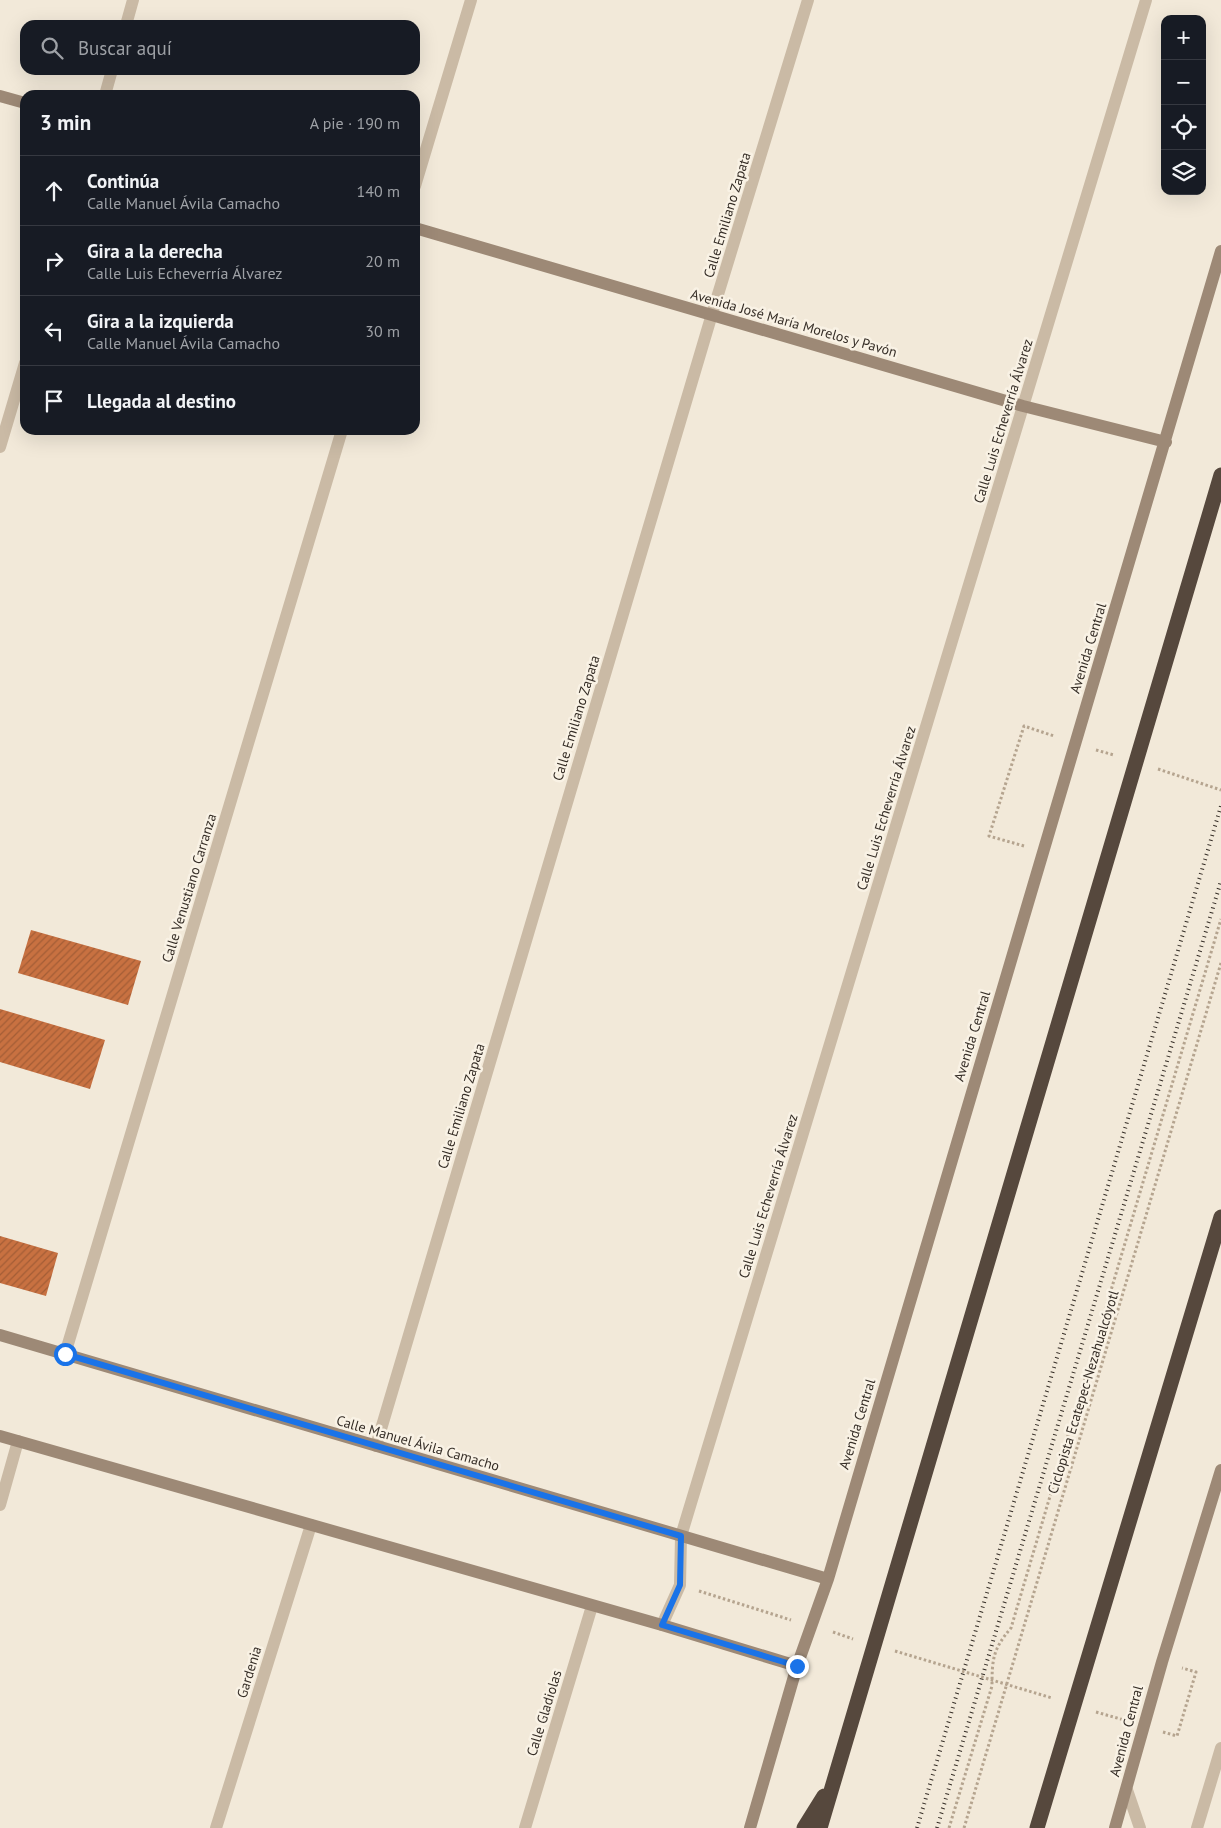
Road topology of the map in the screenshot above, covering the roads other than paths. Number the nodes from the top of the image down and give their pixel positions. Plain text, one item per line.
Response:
1 (133, 0) edge
2 (471, 0) edge
3 (808, 0) edge
4 (1146, 0) edge
5 (127, 20) edge
6 (111, 75) edge
7 (106, 90) edge
8 (0, 96) edge
9 (20, 102) edge
10 (420, 169) edge
11 (420, 229) edge
12 (1221, 251) edge
13 (712, 314) junction
14 (20, 380) edge
15 (1023, 406) junction
16 (341, 435) edge
17 (1166, 442) junction
18 (0, 447) edge
19 (1221, 475) edge
20 (1221, 1218) edge
21 (0, 1335) edge
22 (65, 1354) junction
23 (0, 1436) edge
24 (18, 1441) junction
25 (376, 1446) junction
26 (1221, 1470) edge
27 (0, 1505) edge
28 (310, 1525) junction
29 (681, 1536) junction
30 (828, 1579) junction
31 (592, 1606) junction
32 (662, 1625) junction
33 (797, 1666) junction
34 (1221, 1748) edge
35 (834, 1780) junction
36 (1127, 1790) junction
37 (216, 1828) edge
38 (525, 1828) edge
39 (750, 1828) edge
40 (804, 1828) edge
41 (820, 1828) edge
42 (1037, 1828) edge
43 (1115, 1828) edge
44 (1140, 1828) edge
45 (1197, 1828) edge

1 - 5 street
2 - 10 street
3 - 13 street, Calle Emiliano Zapata
4 - 15 street, Calle Luis Echeverría Álvarez
6 - 7 street
8 - 9 street
11 - 13 street, Avenida José María Morelos y Pavón
12 - 17 street, Avenida Central
13 - 15 street, Avenida José María Morelos y Pavón
13 - 25 street, Calle Emiliano Zapata
14 - 18 street
15 - 17 street, Avenida José María Morelos y Pavón
15 - 29 street, Calle Luis Echeverría Álvarez
16 - 22 street, Calle Venustiano Carranza
17 - 30 street, Avenida Central
19 - 35 highway
20 - 42 highway
21 - 22 street, Calle Manuel Ávila Camacho
22 - 25 street, Calle Manuel Ávila Camacho
23 - 24 street
24 - 27 street
24 - 28 street
25 - 29 street, Calle Manuel Ávila Camacho
26 - 36 street, Avenida Central
28 - 31 street
28 - 37 street, Gardenia
29 - 30 street, Calle Manuel Ávila Camacho
29 - 32 street, Calle Luis Echeverría Álvarez
30 - 33 street, Avenida Central
31 - 32 street
31 - 38 street, Calle Gladiolas
32 - 33 street
33 - 39 street, Avenida Central
34 - 45 street
35 - 40 highway
35 - 41 highway
36 - 43 street, Avenida Central
36 - 44 street

